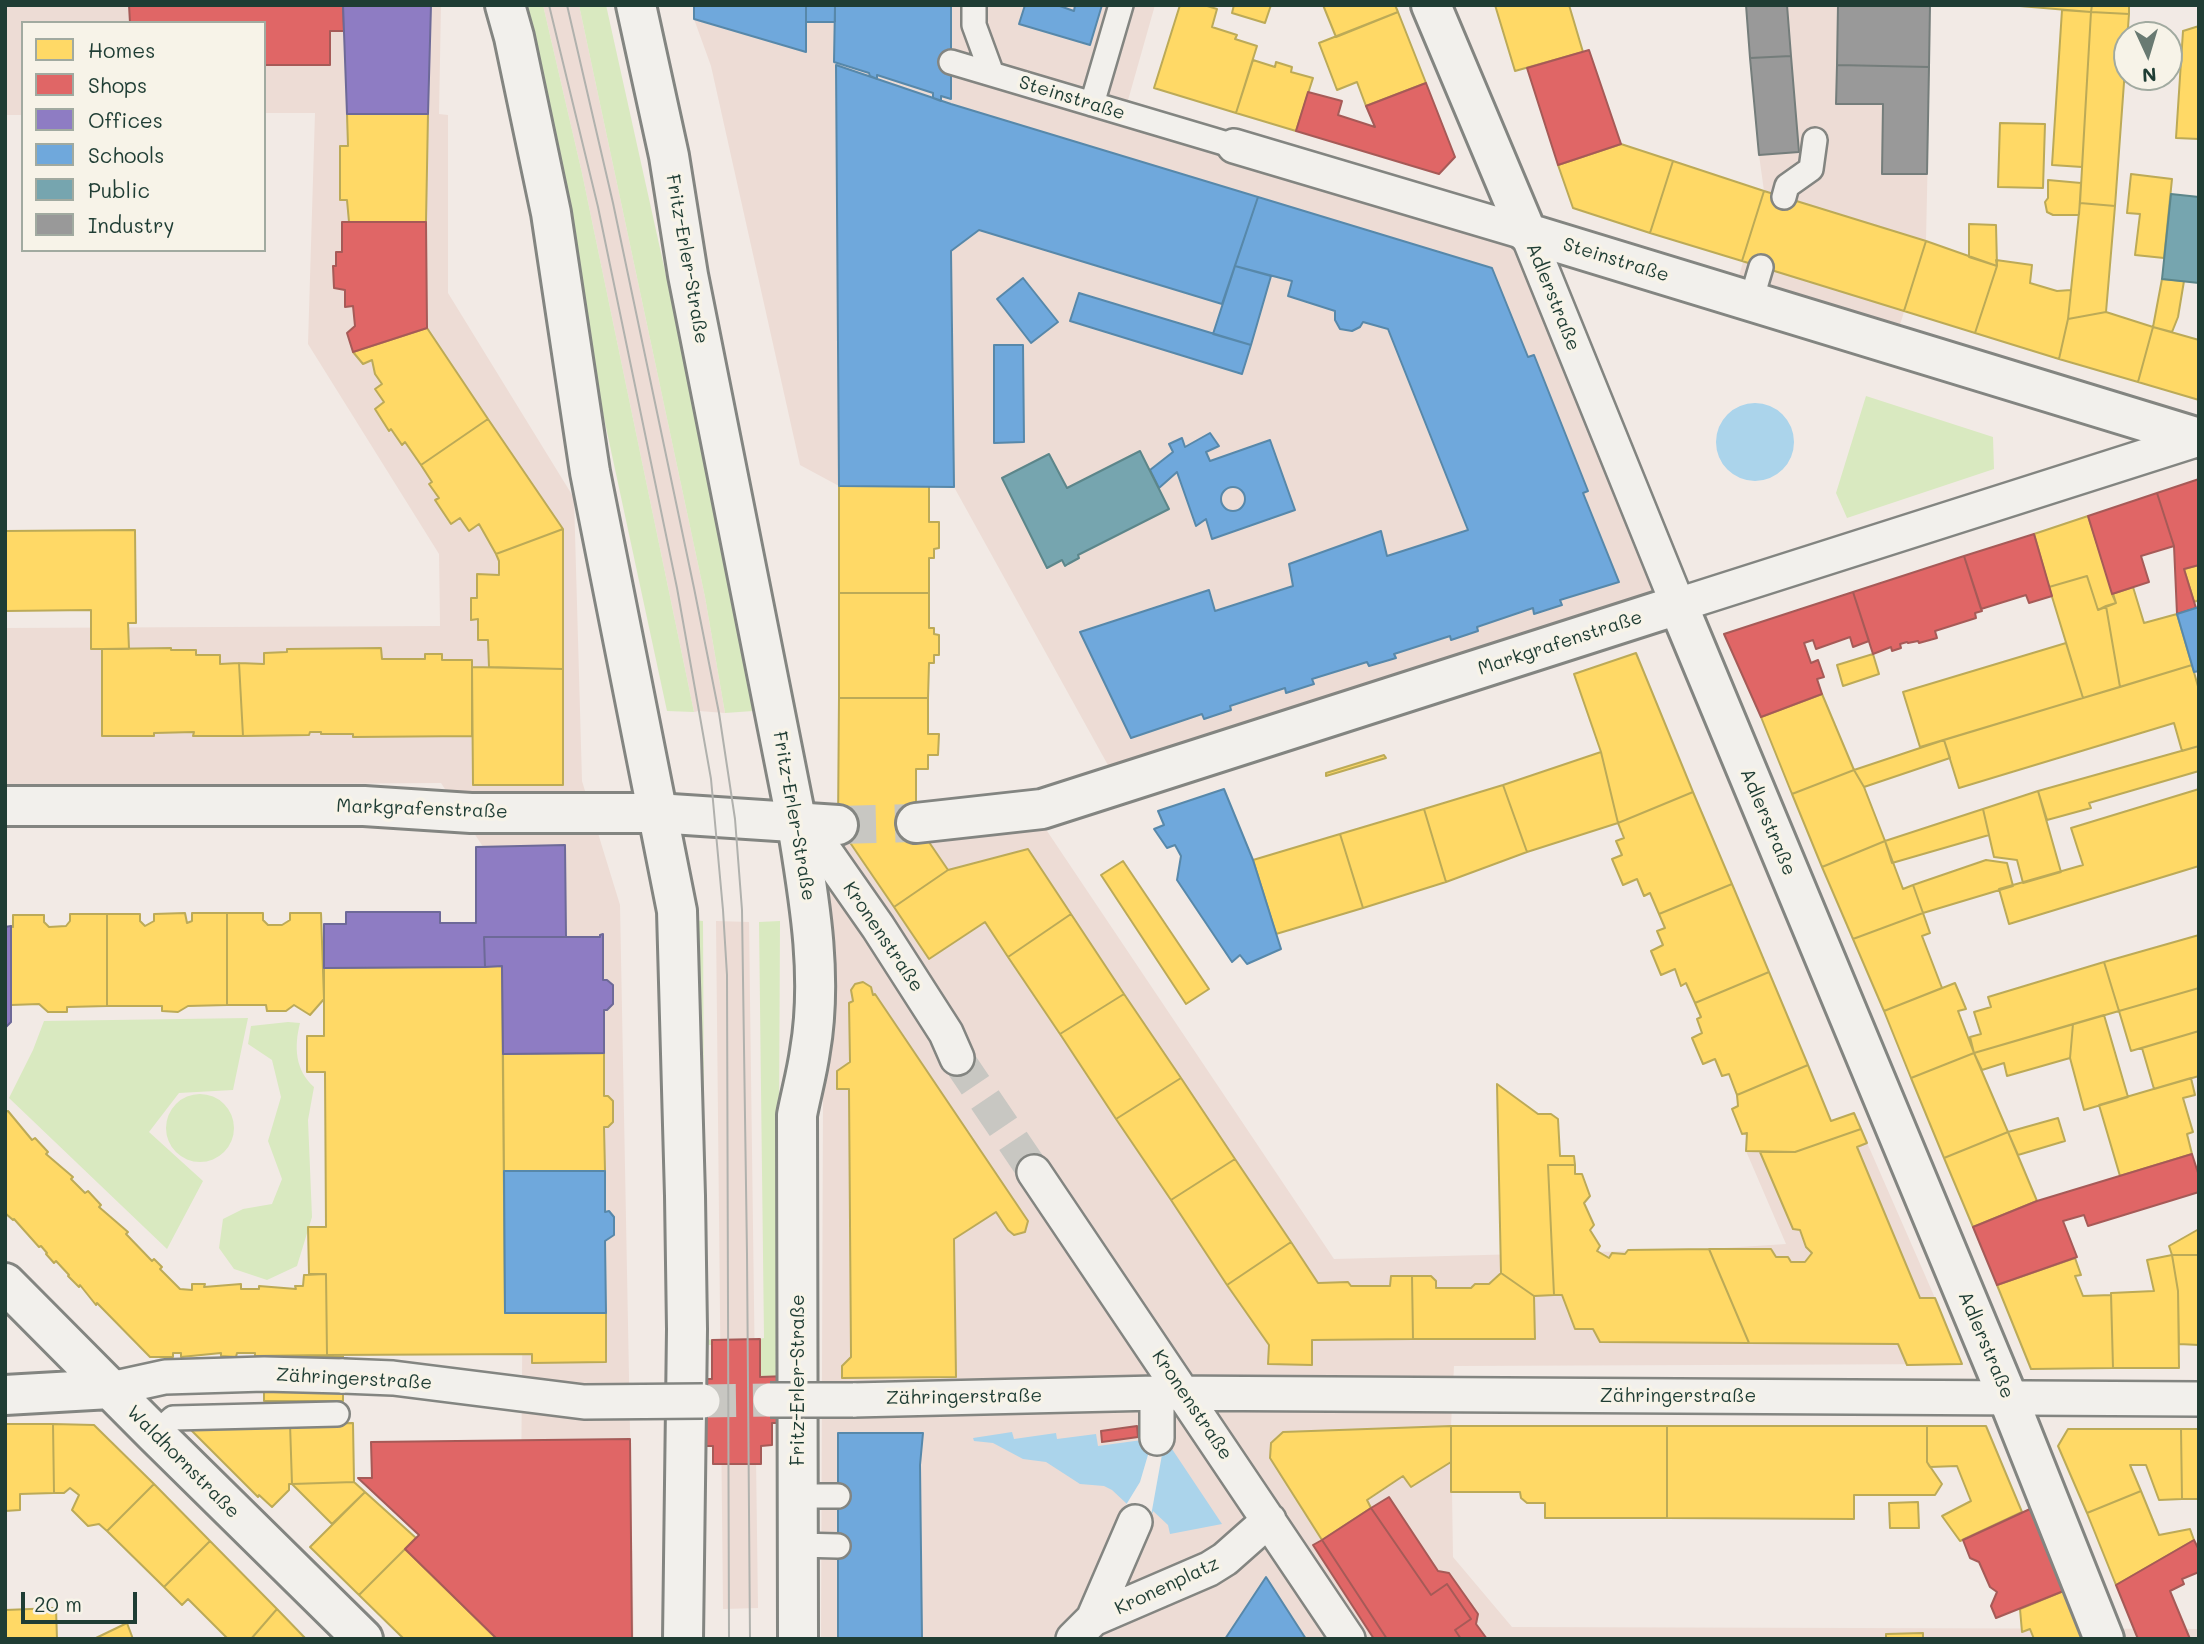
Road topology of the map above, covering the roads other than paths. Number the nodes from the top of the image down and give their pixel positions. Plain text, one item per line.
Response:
1 (505, 5) edge
2 (636, 5) edge
3 (974, 5) edge
4 (1121, 5) edge
5 (1431, 5) edge
6 (951, 62) dead end
7 (992, 74) junction
8 (1092, 104) junction
9 (1815, 140) dead end
10 (1234, 146) joint
11 (1783, 197) dead end
12 (1527, 233) junction
13 (2199, 438) edge
14 (1678, 605) junction
15 (5, 806) edge
16 (656, 813) junction
17 (916, 823) tunnel mouth
18 (797, 824) junction
19 (838, 825) tunnel mouth
20 (957, 1058) tunnel mouth
21 (1034, 1172) tunnel mouth
22 (5, 1283) edge
23 (110, 1389) junction
24 (1171, 1393) junction
25 (5, 1395) edge
26 (2008, 1398) junction
27 (2199, 1399) edge
28 (582, 1401) dead end
29 (694, 1401) junction
30 (770, 1401) tunnel mouth
31 (337, 1414) dead end
32 (155, 1434) junction
33 (1157, 1438) dead end
34 (798, 1496) junction
35 (838, 1496) dead end
36 (1269, 1520) junction
37 (1135, 1522) dead end
38 (798, 1545) junction
39 (838, 1546) dead end
40 (1083, 1629) edge
41 (363, 1639) edge
42 (683, 1639) edge
43 (798, 1639) edge
44 (1348, 1639) edge
45 (2104, 1639) edge

1 - 16 street
2 - 18 street, Fritz-Erler-Straße
3 - 7 lane
4 - 8 lane
5 - 12 street, Adlerstraße
6 - 7 lane, Steinstraße
7 - 8 lane, Steinstraße
8 - 10 lane, Steinstraße
9 - 11 lane
10 - 12 street, Steinstraße
12 - 13 street, Steinstraße
12 - 14 street, Adlerstraße
13 - 14 street, Markgrafenstraße
14 - 17 street, Markgrafenstraße
14 - 26 street, Adlerstraße
15 - 16 street, Markgrafenstraße
16 - 18 street, Markgrafenstraße
16 - 29 street
18 - 19 street, Markgrafenstraße
18 - 20 street, Kronenstraße
18 - 34 street, Fritz-Erler-Straße
21 - 24 street, Kronenstraße
22 - 23 street, Waldhornstraße
23 - 25 street, Zähringerstraße
23 - 29 street, Zähringerstraße, bridge
23 - 32 street, Waldhornstraße
24 - 26 street, Zähringerstraße
24 - 30 street, Zähringerstraße, bridge
24 - 33 street
24 - 36 street, Kronenstraße
26 - 27 street, Zähringerstraße
26 - 45 street, Adlerstraße
28 - 29 lane
29 - 42 street
31 - 32 lane
32 - 41 street, Waldhornstraße
34 - 35 lane
34 - 38 street, Fritz-Erler-Straße
36 - 40 street, Kronenplatz
36 - 44 street, Kronenstraße
37 - 40 street, Kronenplatz
38 - 39 lane
38 - 43 street, Fritz-Erler-Straße

